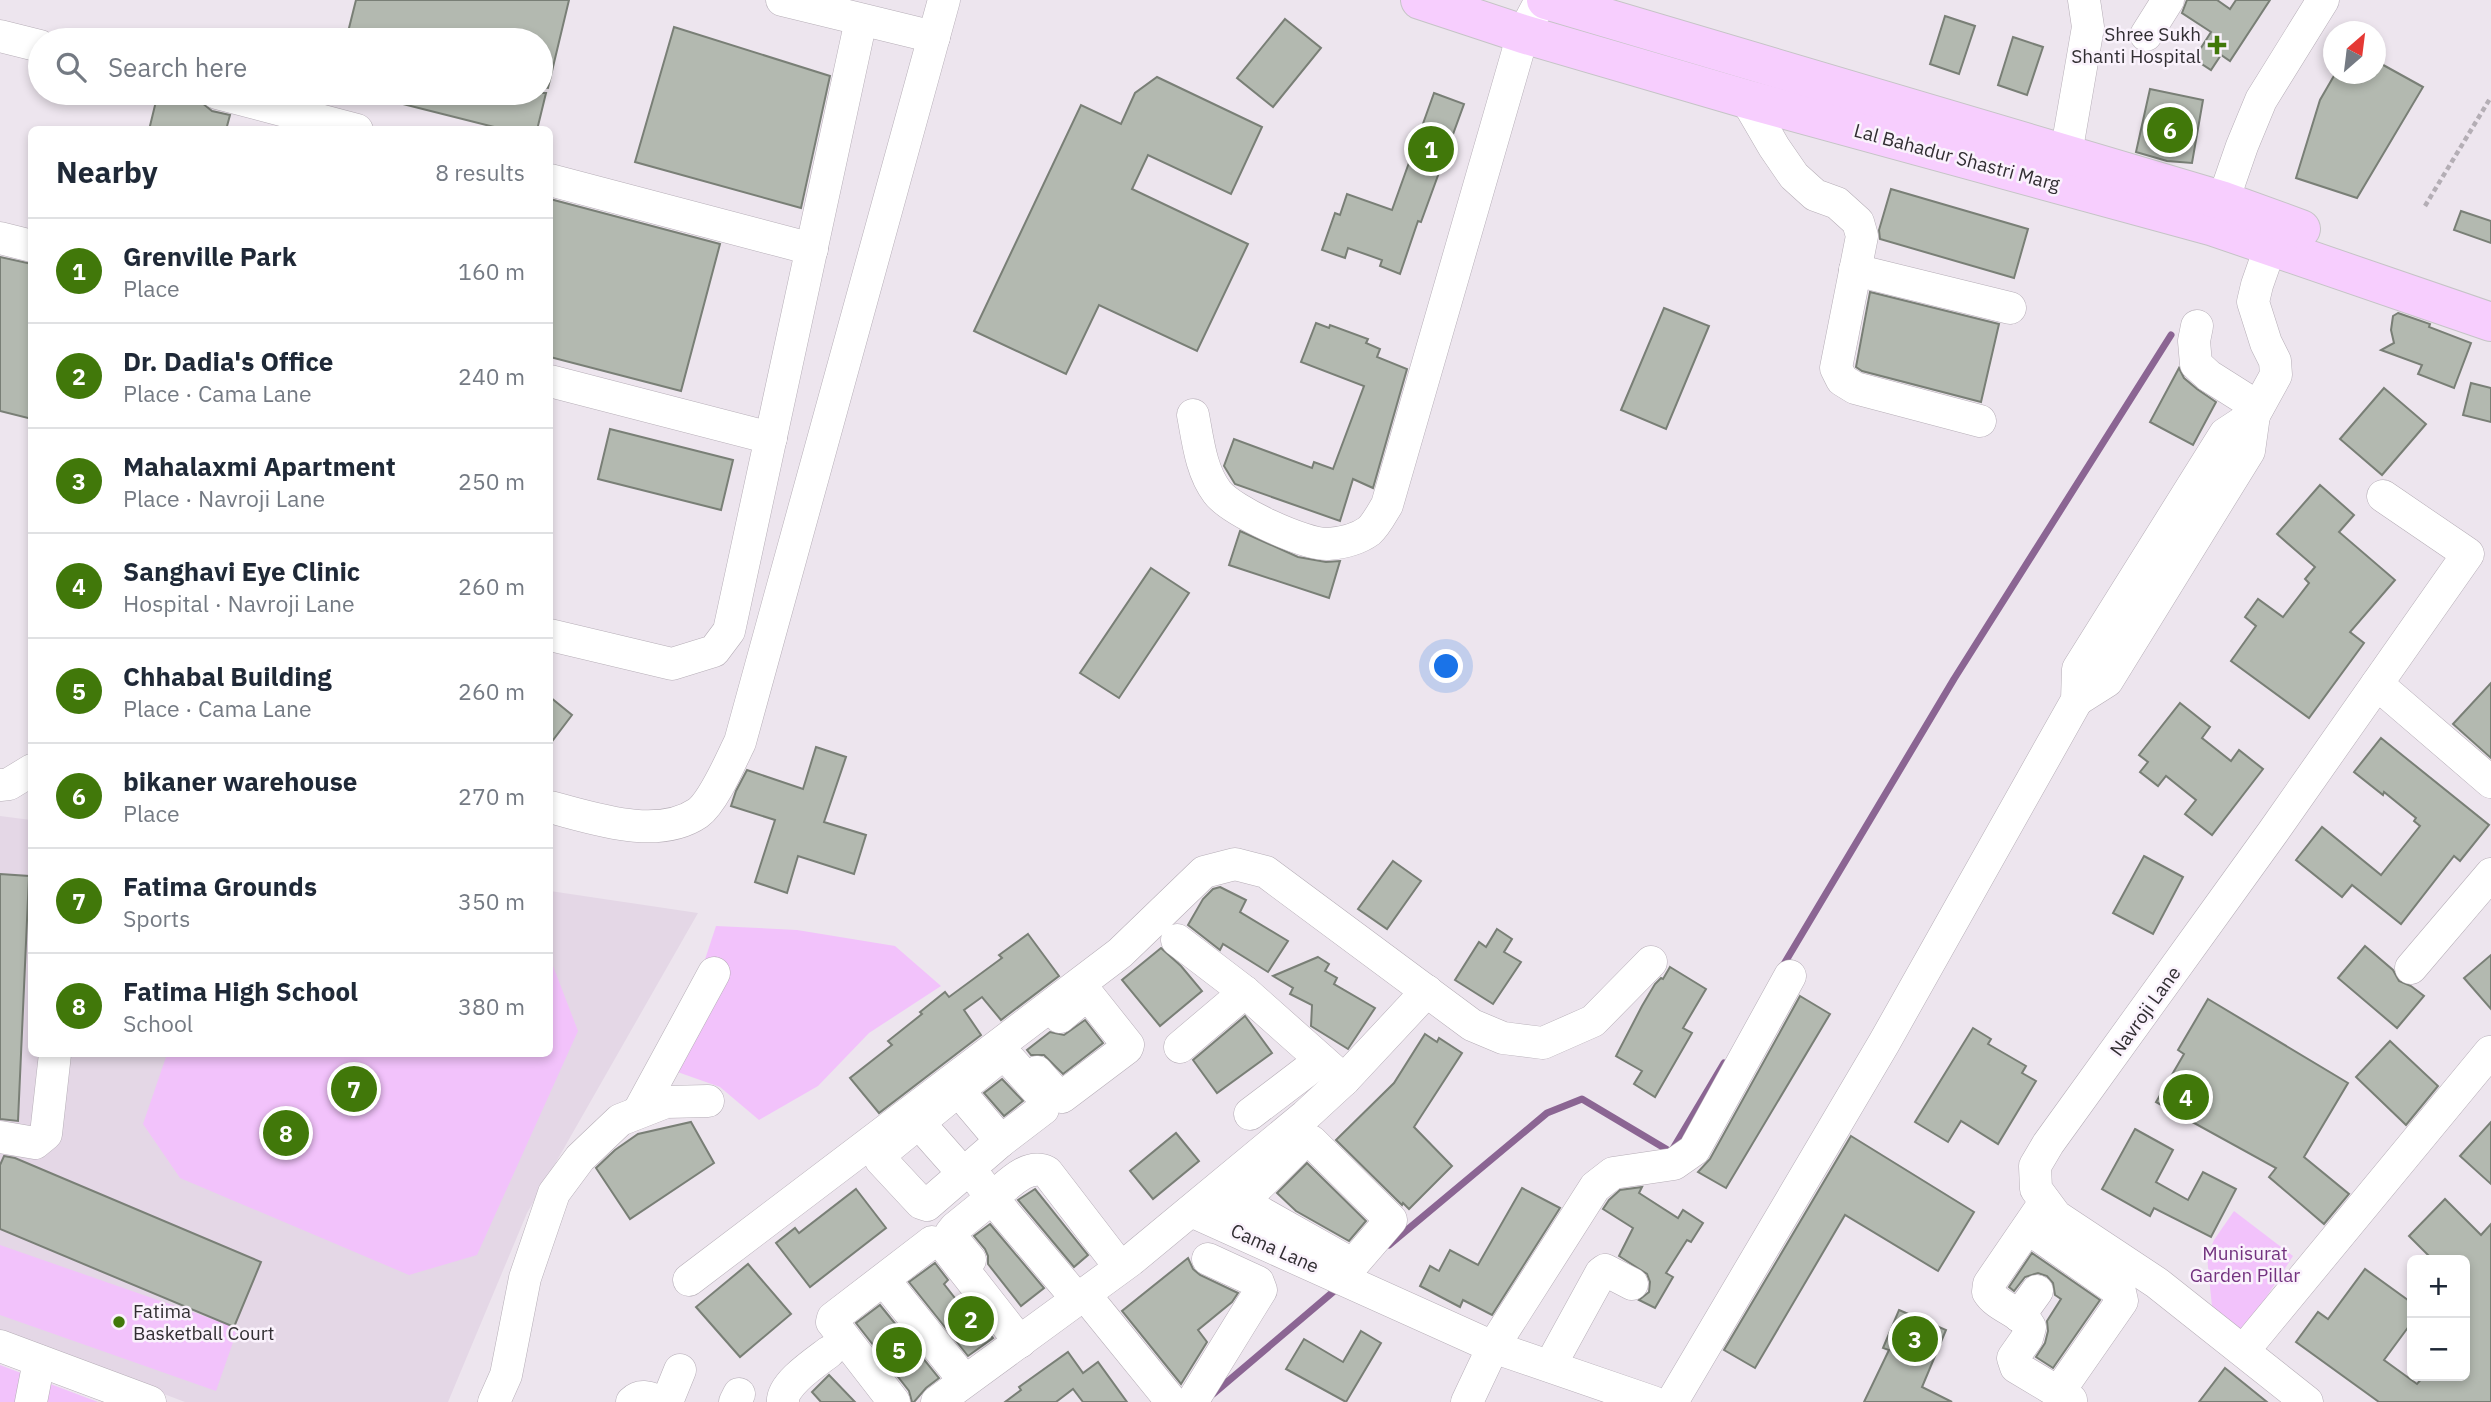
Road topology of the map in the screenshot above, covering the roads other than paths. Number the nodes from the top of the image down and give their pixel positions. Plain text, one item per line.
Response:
1 (782, 0) edge
2 (944, 0) edge
3 (1420, 0) edge
4 (1543, 0) edge
5 (2084, 0) edge
6 (2168, 0) edge
7 (2323, 0) edge
8 (861, 20) junction
9 (1523, 34) junction
10 (2146, 35) dead end
11 (0, 36) edge
12 (934, 37) junction
13 (28, 44) edge
14 (1746, 99) junction
15 (262, 105) edge
16 (342, 126) edge
17 (2066, 153) junction
18 (553, 181) edge
19 (2219, 214) junction
20 (2275, 234) junction
21 (0, 238) edge
22 (28, 245) edge
23 (812, 249) junction
24 (1855, 270) junction
25 (2491, 293) edge
26 (2010, 308) dead end
27 (2491, 322) edge
28 (2197, 326) dead end
29 (553, 382) edge
30 (2256, 411) junction
31 (1193, 415) dead end
32 (1980, 421) dead end
33 (771, 438) junction
34 (2383, 496) dead end
35 (553, 636) edge
36 (2377, 684) junction
37 (28, 773) edge
38 (2491, 782) edge
39 (0, 785) edge
40 (553, 808) edge
41 (2491, 874) edge
42 (1177, 940) dead end
43 (1651, 962) dead end
44 (2411, 968) dead end
45 (714, 973) dead end
46 (1790, 976) dead end
47 (1245, 992) junction
48 (1427, 992) junction
49 (1180, 1047) dead end
50 (2490, 1052) edge
51 (55, 1057) edge
52 (1332, 1070) junction
53 (1271, 1080) junction
54 (955, 1086) junction
55 (708, 1101) dead end
56 (639, 1111) junction
57 (1250, 1114) dead end
58 (1305, 1116) junction
59 (915, 1118) junction
60 (0, 1137) edge
61 (1001, 1140) junction
62 (966, 1171) junction
63 (992, 1198) junction
64 (1242, 1202) dead end
65 (2045, 1202) junction
66 (1191, 1211) junction
67 (2028, 1228) junction
68 (1254, 1239) junction
69 (1112, 1258) junction
70 (689, 1280) dead end
71 (884, 1280) junction
72 (2157, 1283) junction
73 (1632, 1284) dead end
74 (2037, 1291) dead end
75 (1076, 1293) junction
76 (2019, 1316) junction
77 (1023, 1332) junction
78 (0, 1346) edge
79 (1493, 1347) junction
80 (2244, 1350) junction
81 (39, 1361) junction
82 (1550, 1366) junction
83 (680, 1370) dead end
84 (955, 1384) edge
85 (2066, 1398) edge
86 (31, 1402) edge
87 (150, 1402) edge
88 (494, 1402) edge
89 (632, 1402) edge
90 (661, 1402) edge
91 (667, 1402) edge
92 (783, 1402) edge
93 (870, 1402) edge
94 (894, 1402) edge
95 (1172, 1402) edge
96 (1192, 1402) edge
97 (1467, 1402) edge
98 (1654, 1402) edge
99 (1672, 1402) edge
100 (2307, 1402) edge

1 - 8 street
2 - 12 street
3 - 9 main road, Lal Bahadur Shastri Marg
4 - 9 street
4 - 17 main road, Lal Bahadur Shastri Marg
5 - 17 street
6 - 10 street
7 - 19 street
8 - 12 street
8 - 23 street
9 - 14 main road, Lal Bahadur Shastri Marg
9 - 31 street
11 - 13 street
12 - 40 street
14 - 19 main road, Lal Bahadur Shastri Marg
14 - 24 street
15 - 16 street
17 - 19 main road, Lal Bahadur Shastri Marg
18 - 23 street
19 - 20 main road, Lal Bahadur Shastri Marg
20 - 25 main road, Lal Bahadur Shastri Marg
20 - 27 main road, Lal Bahadur Shastri Marg
20 - 30 street
21 - 22 street
23 - 33 street
24 - 26 street
24 - 32 street
28 - 30 street
29 - 33 street
30 - 99 street
33 - 35 street
34 - 36 street, Navroji Lane
36 - 38 street
36 - 65 street, Navroji Lane
37 - 39 street
41 - 44 street
42 - 47 street
43 - 48 street
45 - 56 street
46 - 79 street
47 - 49 street
47 - 52 street
48 - 52 street
48 - 54 street
50 - 80 street
51 - 60 street
52 - 53 street
52 - 58 street
53 - 57 street
53 - 58 street
54 - 59 street
54 - 61 street
54 - 61 street
55 - 56 street
56 - 88 street
58 - 66 street
59 - 62 street
59 - 62 street
59 - 70 street
61 - 62 street
62 - 63 street
63 - 69 street
63 - 75 street
63 - 77 street
64 - 66 street
65 - 67 street
65 - 72 street
66 - 68 street, Cama Lane
66 - 69 street
67 - 76 street
67 - 85 street
68 - 79 street, Cama Lane
68 - 96 street
69 - 75 street
71 - 77 street
71 - 84 street
71 - 94 street
72 - 80 street
72 - 85 street
73 - 82 street
74 - 76 street
75 - 77 street
75 - 95 street
76 - 85 street
77 - 84 street
78 - 81 street
79 - 82 street, Cama Lane
79 - 97 street
80 - 100 street
81 - 86 street
81 - 87 street
82 - 98 street, Cama Lane
83 - 91 street
89 - 90 street
92 - 93 street

